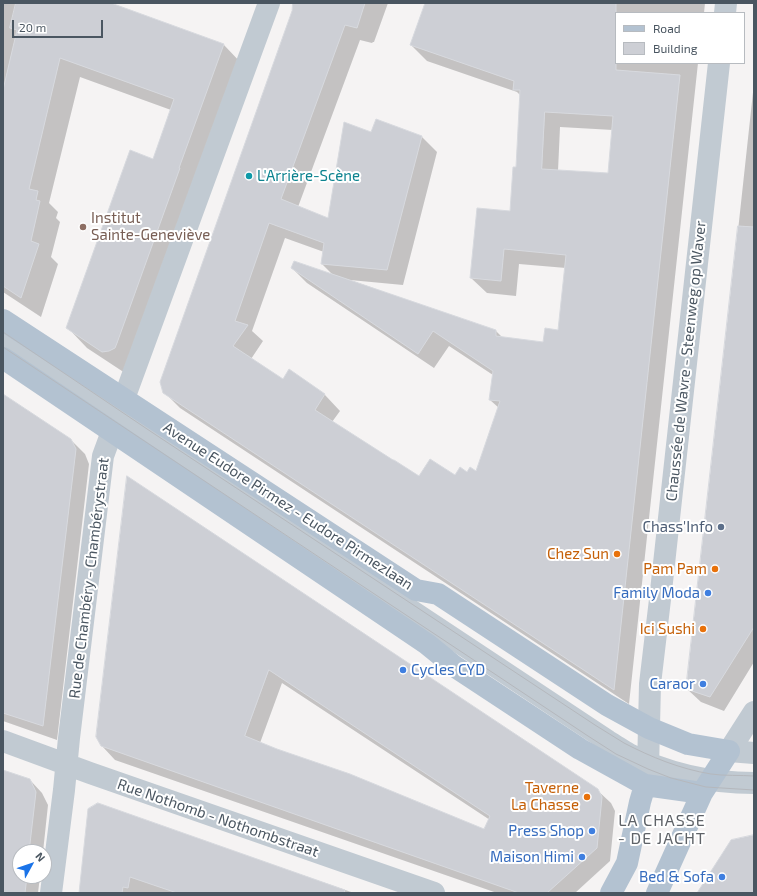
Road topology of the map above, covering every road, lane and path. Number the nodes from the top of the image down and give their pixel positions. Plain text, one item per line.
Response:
1 (270, 3) edge
2 (719, 64) edge
3 (3, 320) edge
4 (3, 340) edge
5 (3, 358) edge
6 (118, 416) junction
7 (754, 712) edge
8 (649, 728) junction
9 (3, 742) edge
10 (729, 752) junction
11 (754, 753) edge
12 (648, 762) junction
13 (66, 764) junction
14 (754, 783) edge
15 (645, 785) junction
16 (706, 787) junction
17 (754, 793) edge
18 (51, 893) edge
19 (434, 893) edge
20 (611, 893) edge
21 (657, 893) edge

1 - 6 street, Rue de Chambéry - Chambérystraat
2 - 8 street, Chaussée de Wavre - Steenweg op Waver
3 - 6 main road, Avenue Eudore Pirmez - Eudore Pirmezlaan
4 - 6 street, Avenue Eudore Pirmez - Eudore Pirmezlaan
5 - 6 main road, Avenue Eudore Pirmez - Eudore Pirmezlaan
6 - 8 main road, Avenue Eudore Pirmez - Eudore Pirmezlaan
6 - 12 street, Avenue Eudore Pirmez - Eudore Pirmezlaan
6 - 13 street, Rue de Chambéry - Chambérystraat
6 - 15 main road, Avenue Eudore Pirmez - Eudore Pirmezlaan
7 - 10 street
8 - 10 main road, Avenue Eudore Pirmez - Eudore Pirmezlaan
8 - 12 street, Chaussée de Wavre - Steenweg op Waver
9 - 13 street, Rue Nothomb - Nothombstraat
10 - 11 street
10 - 16 main road
12 - 15 street, Chaussée de Wavre - Steenweg op Waver
12 - 16 street, Avenue Eudore Pirmez - Eudore Pirmezlaan
13 - 18 street, Rue de Chambéry - Chambérystraat
13 - 19 street, Rue Nothomb - Nothombstraat
14 - 16 street
15 - 16 main road, Avenue Eudore Pirmez - Eudore Pirmezlaan
15 - 20 main road, Chaussée de Wavre - Steenweg op Waver
16 - 17 street
16 - 21 main road

